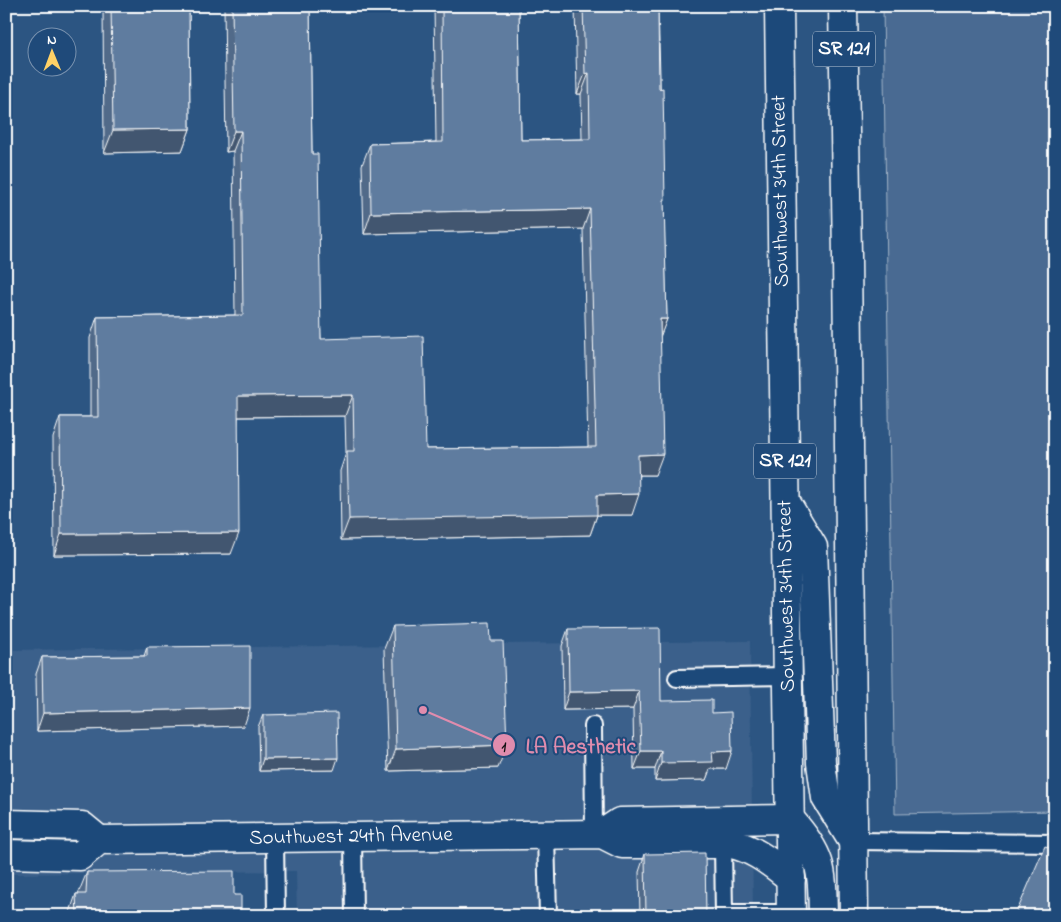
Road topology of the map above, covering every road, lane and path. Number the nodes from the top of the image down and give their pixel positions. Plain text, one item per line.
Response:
1 (779, 6) edge
2 (843, 6) edge
3 (786, 502) junction
4 (788, 676) junction
5 (677, 678) dead end
6 (593, 726) dead end
7 (790, 819) junction
8 (6, 824) edge
9 (546, 834) junction
10 (598, 834) junction
11 (353, 836) junction
12 (275, 838) junction
13 (99, 840) junction
14 (853, 841) junction
15 (1055, 843) edge
16 (723, 844) junction
17 (6, 854) edge
18 (791, 878) junction
19 (724, 914) edge
20 (791, 914) edge
21 (276, 916) edge
22 (354, 916) edge
23 (548, 916) edge
24 (823, 916) edge
25 (854, 916) edge

1 - 3 main road, Southwest 34th Street / SR 121
2 - 14 main road, SR 121
3 - 4 main road, Southwest 34th Street / SR 121
3 - 14 main road
4 - 5 lane
4 - 7 main road, Southwest 34th Street / SR 121
6 - 10 lane
7 - 10 main road, Southwest 24th Avenue
7 - 18 main road, Southwest 34th Street / SR 121
7 - 24 main road
8 - 13 main road
9 - 10 main road, Southwest 24th Avenue
9 - 11 main road, Southwest 24th Avenue
9 - 23 lane
10 - 16 main road, Southwest 24th Avenue
11 - 12 main road, Southwest 24th Avenue
11 - 22 lane
12 - 13 main road, Southwest 24th Avenue
12 - 21 lane
13 - 17 main road
14 - 15 lane
14 - 25 main road, SR 121
16 - 18 main road, Southwest 24th Avenue
16 - 19 lane
18 - 20 main road, Southwest 34th Street / SR 121
19 - 20 lane

